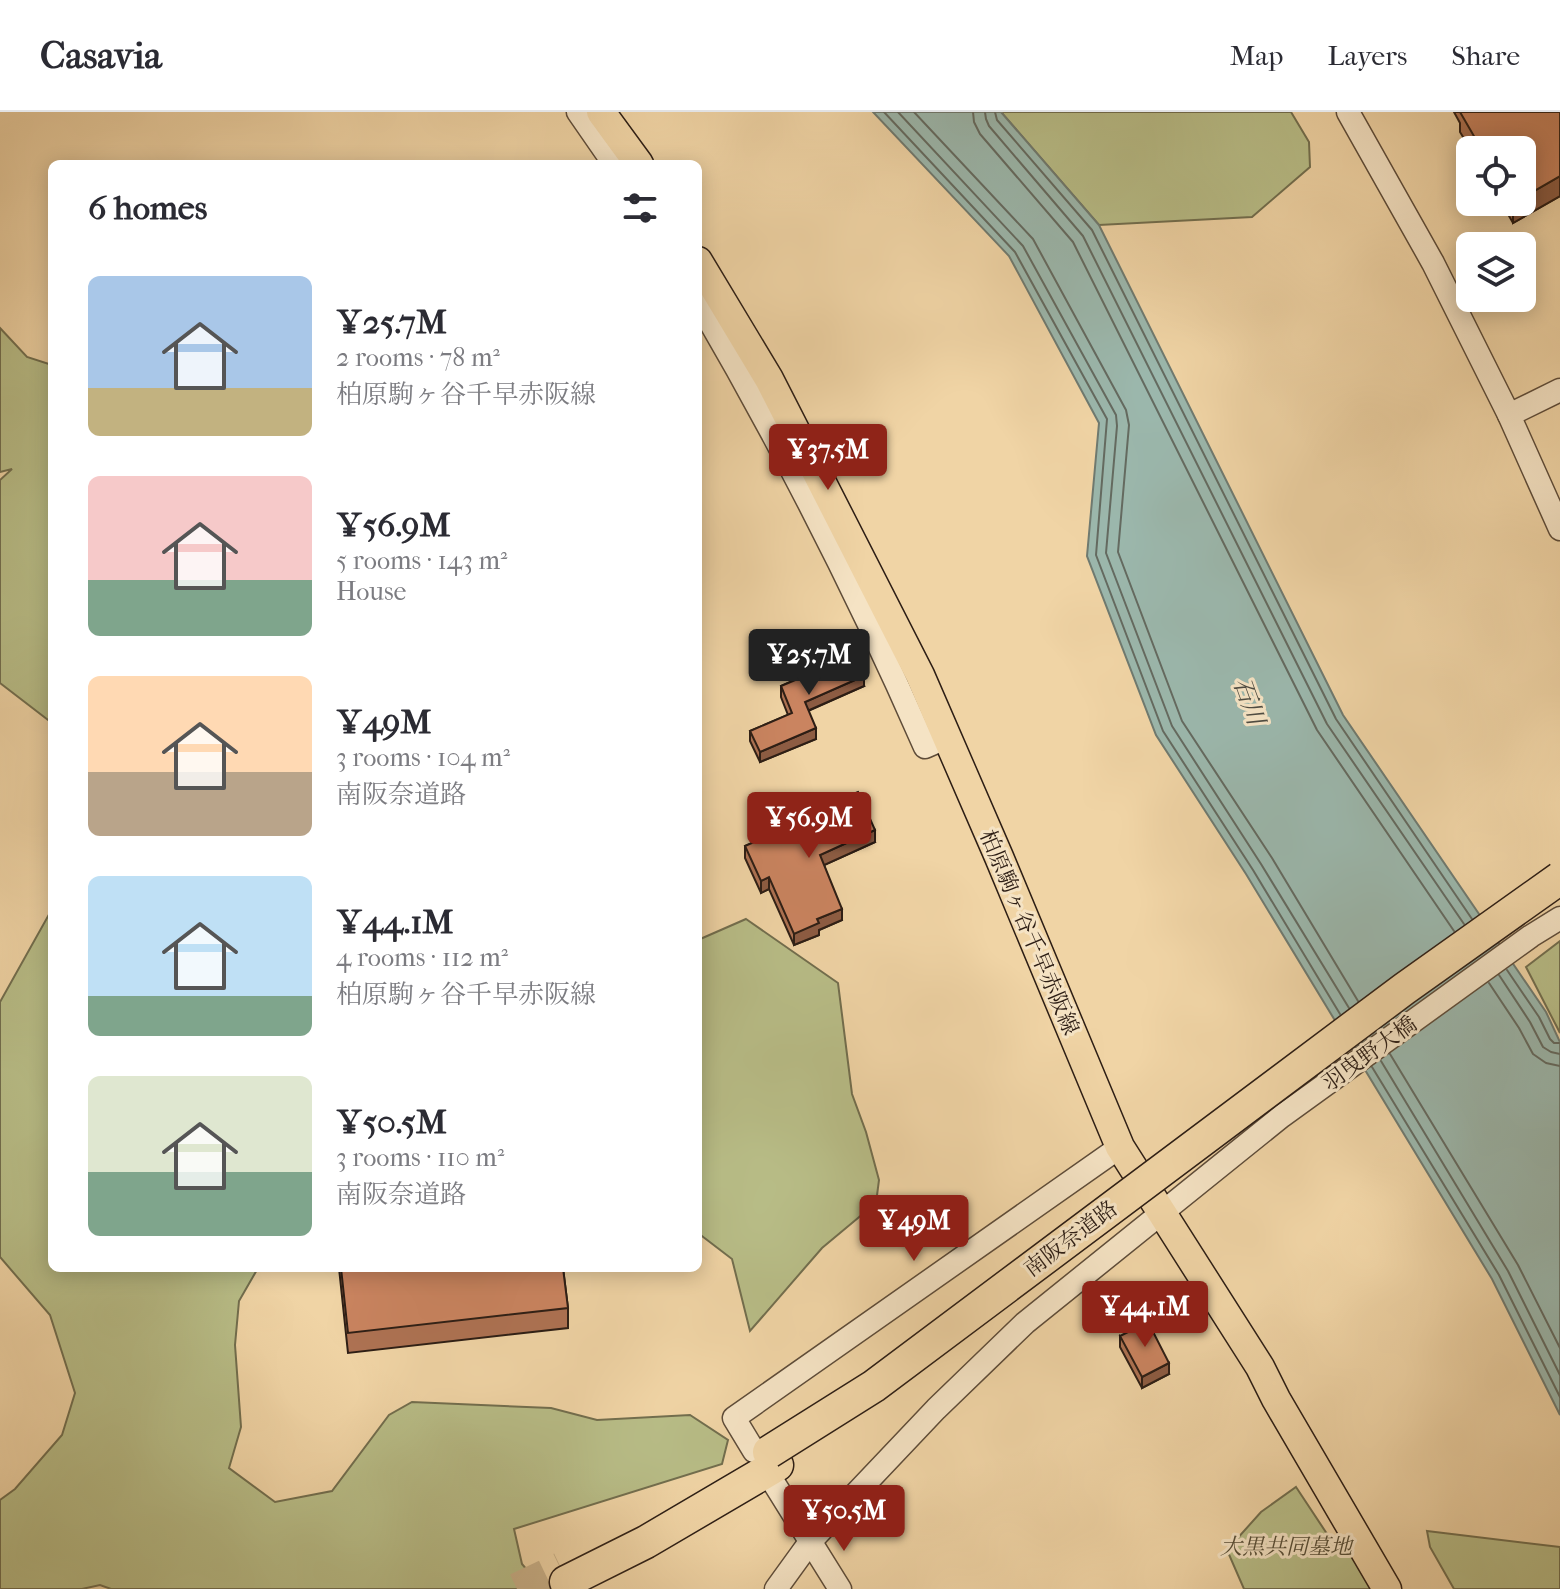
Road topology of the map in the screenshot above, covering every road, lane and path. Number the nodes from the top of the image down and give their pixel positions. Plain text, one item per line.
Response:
1 (578, 112) edge
2 (601, 112) edge
3 (1348, 112) edge
4 (611, 160) edge
5 (636, 160) edge
6 (702, 268) edge
7 (702, 308) edge
8 (1560, 390) edge
9 (1509, 415) junction
10 (1560, 529) edge
11 (948, 737) junction
12 (1560, 878) edge
13 (1560, 895) edge
14 (1560, 918) edge
15 (1120, 1147) junction
16 (1172, 1204) junction
17 (768, 1462) junction
18 (810, 1542) junction
19 (564, 1575) tunnel mouth
20 (776, 1589) edge
21 (840, 1589) edge
22 (1387, 1589) edge

1 - 4 street
2 - 5 main road
3 - 9 street
6 - 11 main road, 柏原駒ヶ谷千早赤阪線
7 - 11 street
8 - 9 street
9 - 10 street
11 - 15 main road, 柏原駒ヶ谷千早赤阪線
12 - 17 highway, 南阪奈道路, bridge
13 - 17 highway, 南阪奈道路
14 - 16 street, 羽曳野大橋
15 - 16 main road, 柏原駒ヶ谷千早赤阪線
15 - 17 street
16 - 18 street, 羽曳野大橋
16 - 22 main road, 柏原駒ヶ谷千早赤阪線
17 - 18 street
17 - 19 highway, 南阪奈道路
18 - 20 street, 羽曳野大橋
18 - 21 street

